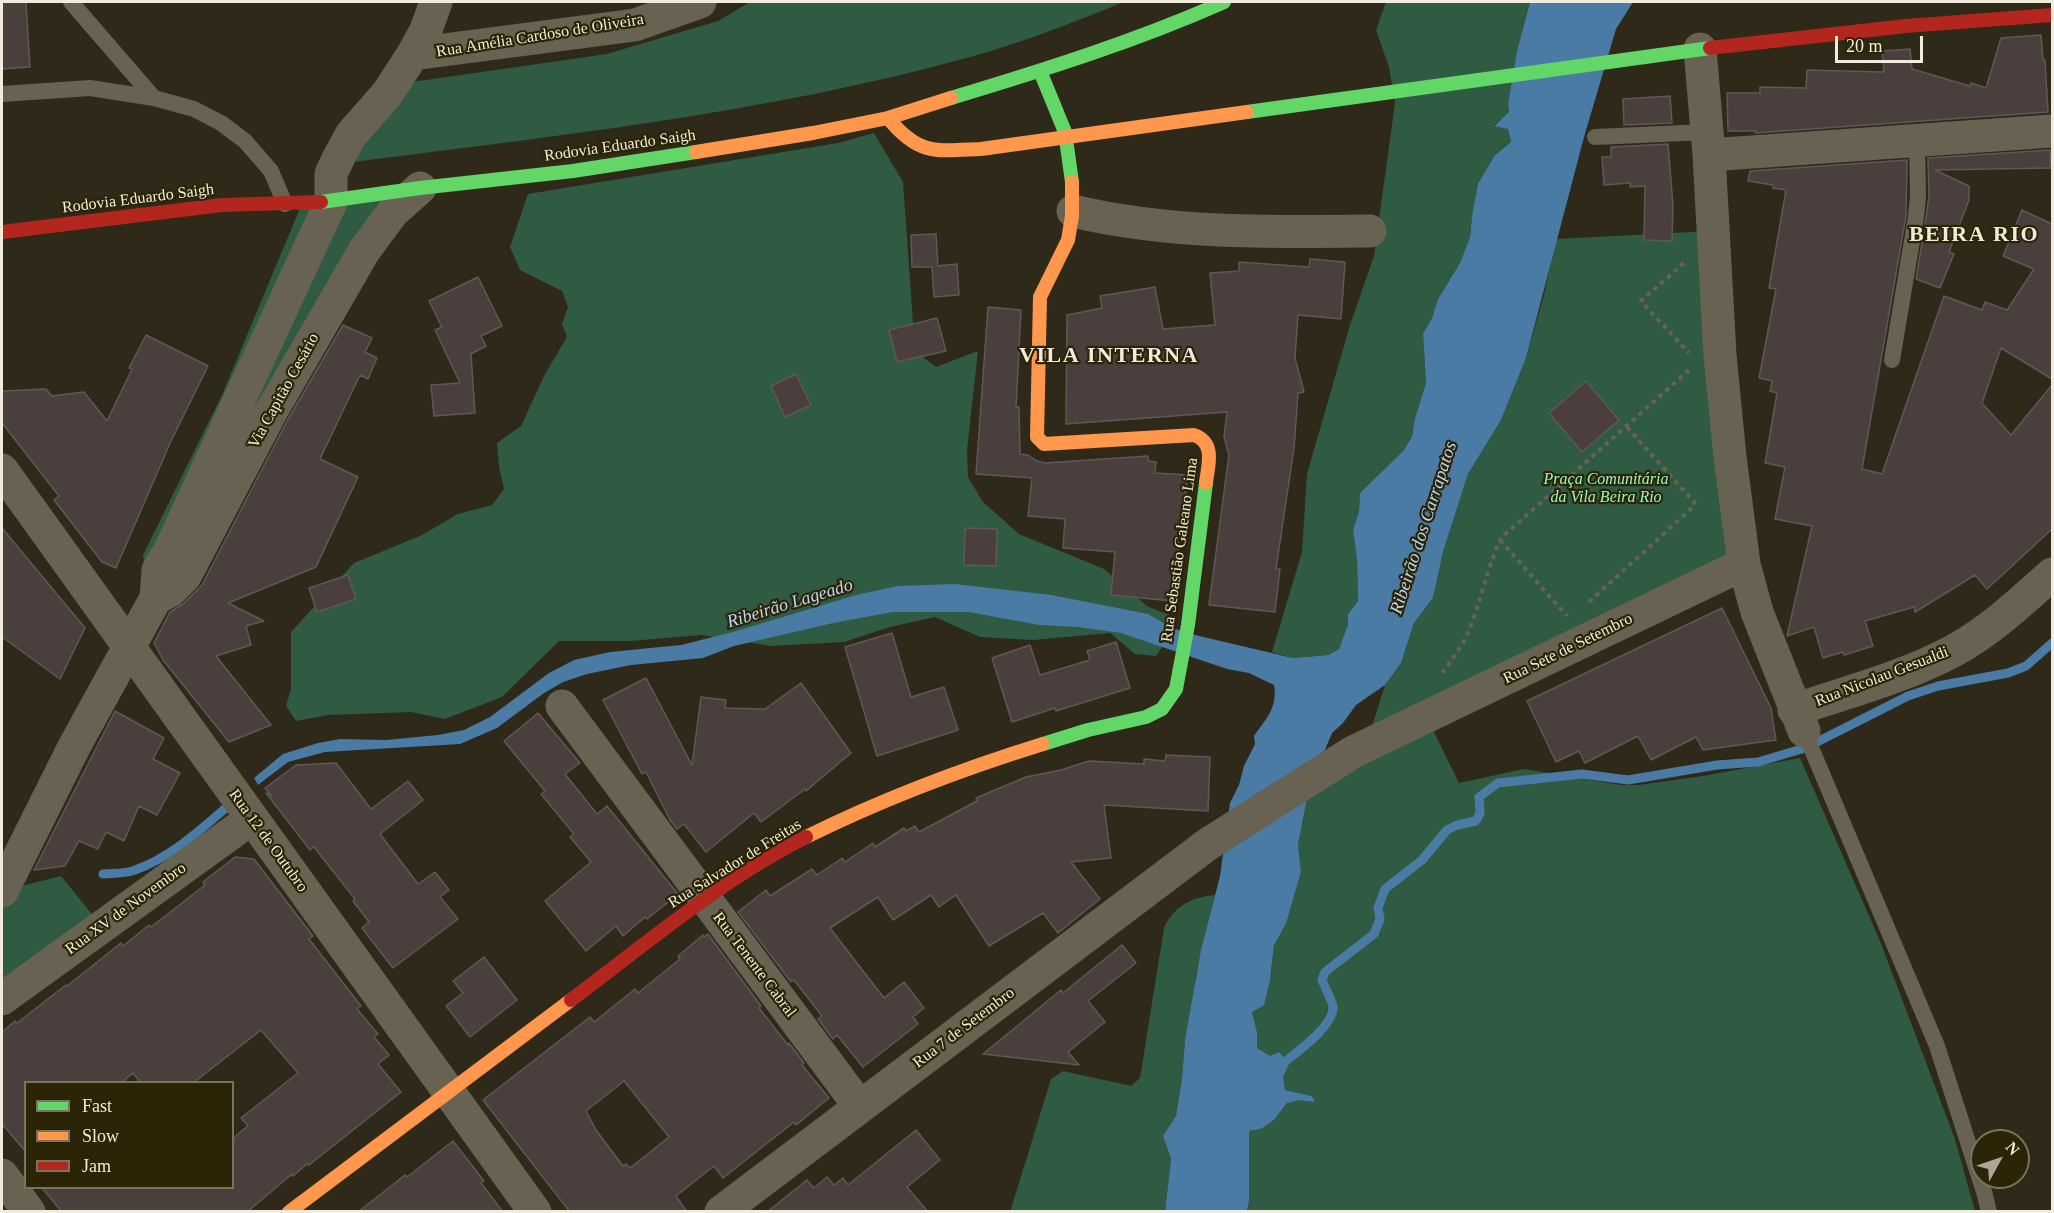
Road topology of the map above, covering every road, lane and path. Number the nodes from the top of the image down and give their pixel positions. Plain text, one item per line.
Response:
1 (71, 2) edge
2 (436, 2) edge
3 (700, 2) edge
4 (1224, 2) edge
5 (2052, 15) edge
6 (1700, 49) junction
7 (413, 54) junction
8 (1040, 71) junction
9 (2, 94) edge
10 (154, 98) junction
11 (888, 118) junction
12 (2052, 131) edge
13 (1595, 137) dead end
14 (1067, 138) junction
15 (1917, 141) junction
16 (1707, 143) junction
17 (420, 188) junction
18 (331, 202) junction
19 (285, 204) junction
20 (1073, 211) junction
21 (1370, 231) dead end
22 (2, 232) edge
23 (1713, 236) junction
24 (1689, 354) dead end
25 (1892, 360) dead end
26 (1724, 391) junction
27 (1626, 426) junction
28 (6, 487) edge
29 (1500, 540) junction
30 (1744, 564) junction
31 (2052, 574) edge
32 (156, 598) junction
33 (1580, 610) dead end
34 (1572, 618) dead end
35 (128, 647) junction
36 (1178, 676) joint
37 (1436, 680) dead end
38 (562, 706) dead end
39 (1799, 721) junction
40 (1324, 770) joint
41 (251, 819) junction
42 (2, 891) edge
43 (705, 899) junction
44 (2, 999) edge
45 (448, 1091) junction
46 (860, 1107) junction
47 (2, 1175) edge
48 (29, 1212) edge
49 (289, 1212) edge
50 (535, 1212) edge
51 (721, 1212) edge
52 (1989, 1212) edge

1 - 10 lane
2 - 7 street
3 - 7 street, Rua Amélia Cardoso de Oliveira
4 - 8 main road, Rodovia Eduardo Saigh
5 - 6 main road
6 - 14 main road
6 - 16 street
7 - 18 street
8 - 11 main road, Rodovia Eduardo Saigh
8 - 14 main road, Rua Sebastião Galeano Lima
9 - 10 lane
10 - 19 lane
11 - 14 main road
11 - 17 main road, Rodovia Eduardo Saigh
12 - 15 street
13 - 16 lane
14 - 20 main road, Rua Sebastião Galeano Lima
15 - 16 street
15 - 25 lane
16 - 23 street
17 - 18 main road, Rodovia Eduardo Saigh
17 - 32 street, Via Capitão Cesário
18 - 19 main road, Rodovia Eduardo Saigh
18 - 32 street, Via Capitão Cesário
19 - 22 main road, Rodovia Eduardo Saigh
20 - 21 street
20 - 36 main road, Rua Sebastião Galeano Lima
23 - 24 path
23 - 26 street
26 - 27 path
26 - 30 street
27 - 29 path
27 - 33 path
28 - 35 street, Rua 12 de Outubro
29 - 34 path
29 - 37 path
30 - 39 street
30 - 40 street, Rua Sete de Setembro
31 - 39 street, Rua Nicolau Gesualdi
32 - 35 street, Via Capitão Cesário
35 - 41 street, Rua 12 de Outubro
35 - 42 street, Via Capitão Cesário
36 - 43 main road, Rua Salvador de Freitas
38 - 43 street, Rua Tenente Cabral
39 - 52 lane
40 - 46 street, Rua 7 de Setembro
41 - 44 street, Rua XV de Novembro
41 - 45 street, Rua 12 de Outubro
43 - 45 main road, Rua Salvador de Freitas
43 - 46 street, Rua Tenente Cabral
45 - 49 main road, Rua Salvador de Freitas
45 - 50 street, Rua 12 de Outubro
46 - 51 street, Rua 7 de Setembro
47 - 48 street

